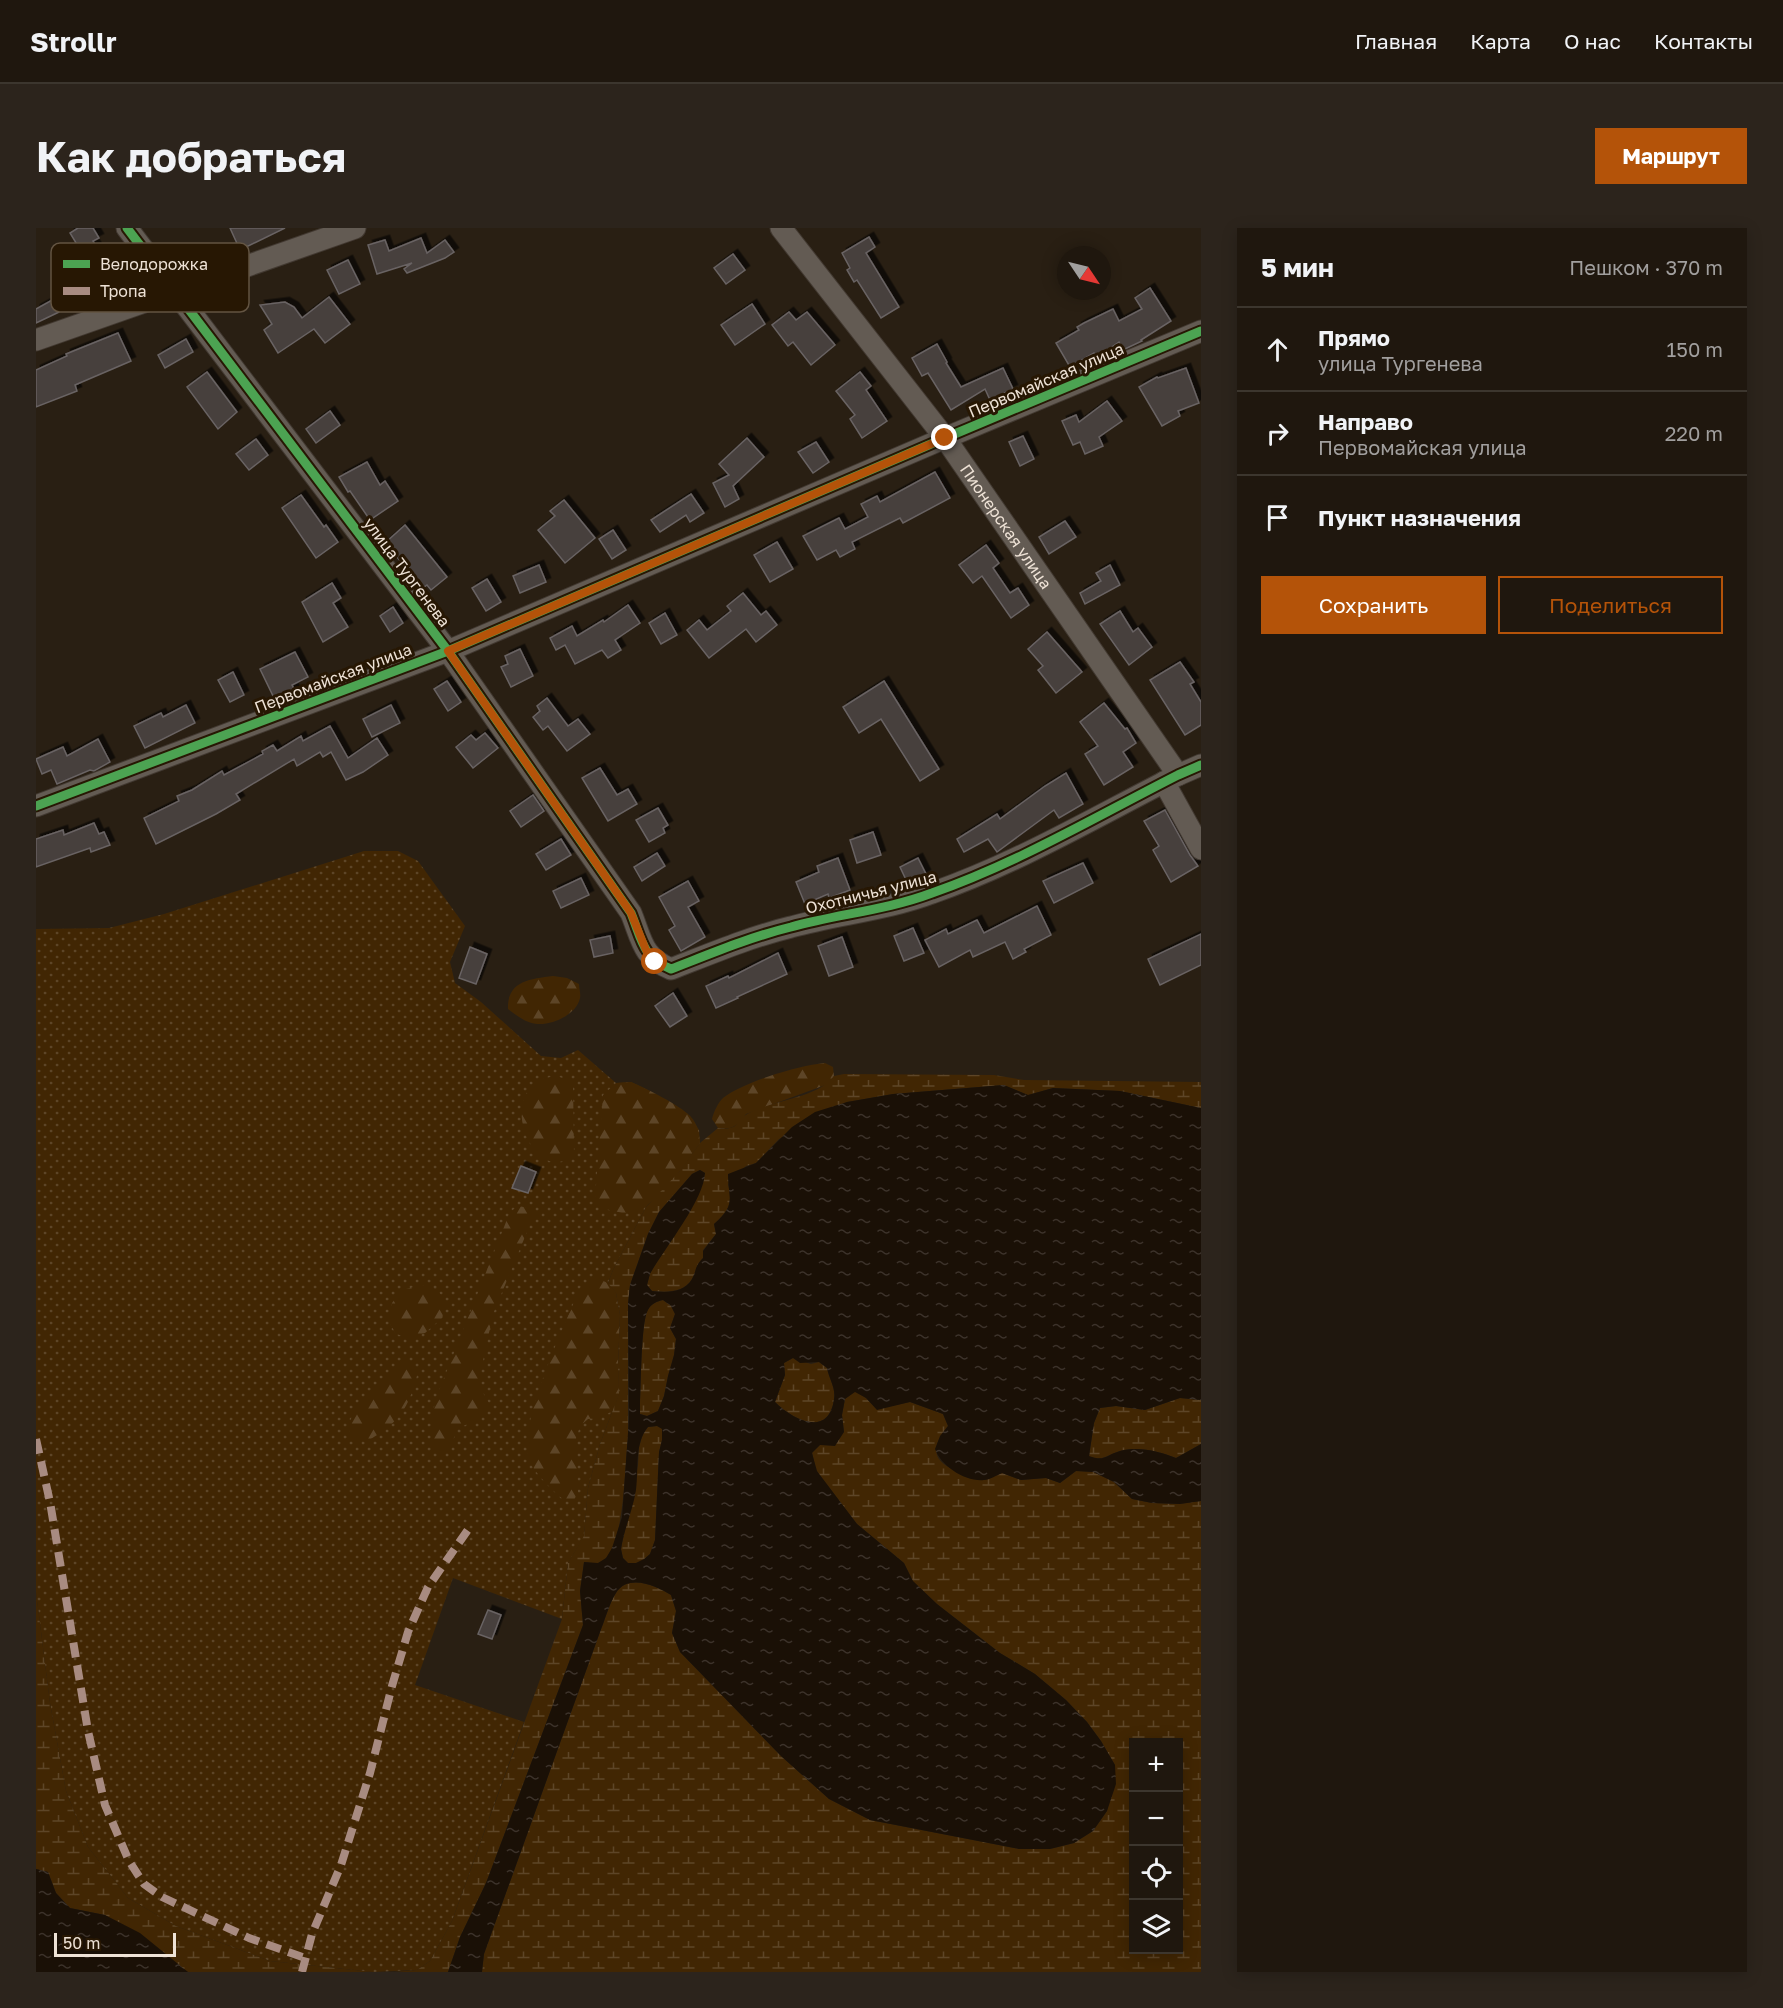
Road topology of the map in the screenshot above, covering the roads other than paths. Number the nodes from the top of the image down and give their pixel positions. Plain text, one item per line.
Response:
1 (127, 228) edge
2 (355, 228) edge
3 (781, 228) edge
4 (138, 243) edge
5 (249, 266) edge
6 (117, 312) edge
7 (190, 312) edge
8 (1201, 331) edge
9 (36, 340) edge
10 (945, 438) junction
11 (448, 651) junction
12 (1201, 765) edge
13 (1171, 779) junction
14 (36, 806) edge
15 (1201, 849) edge
16 (671, 969) joint

1 - 4 street, улица Тургенева
2 - 5 street
3 - 10 street, Пионерская улица
6 - 9 street
7 - 11 street, улица Тургенева
8 - 10 street, Первомайская улица
10 - 11 street, Первомайская улица
10 - 13 street, Пионерская улица
11 - 14 street, Первомайская улица
11 - 16 street, улица Тургенева
12 - 13 street, Охотничья улица
13 - 15 street, Пионерская улица
13 - 16 street, Охотничья улица

